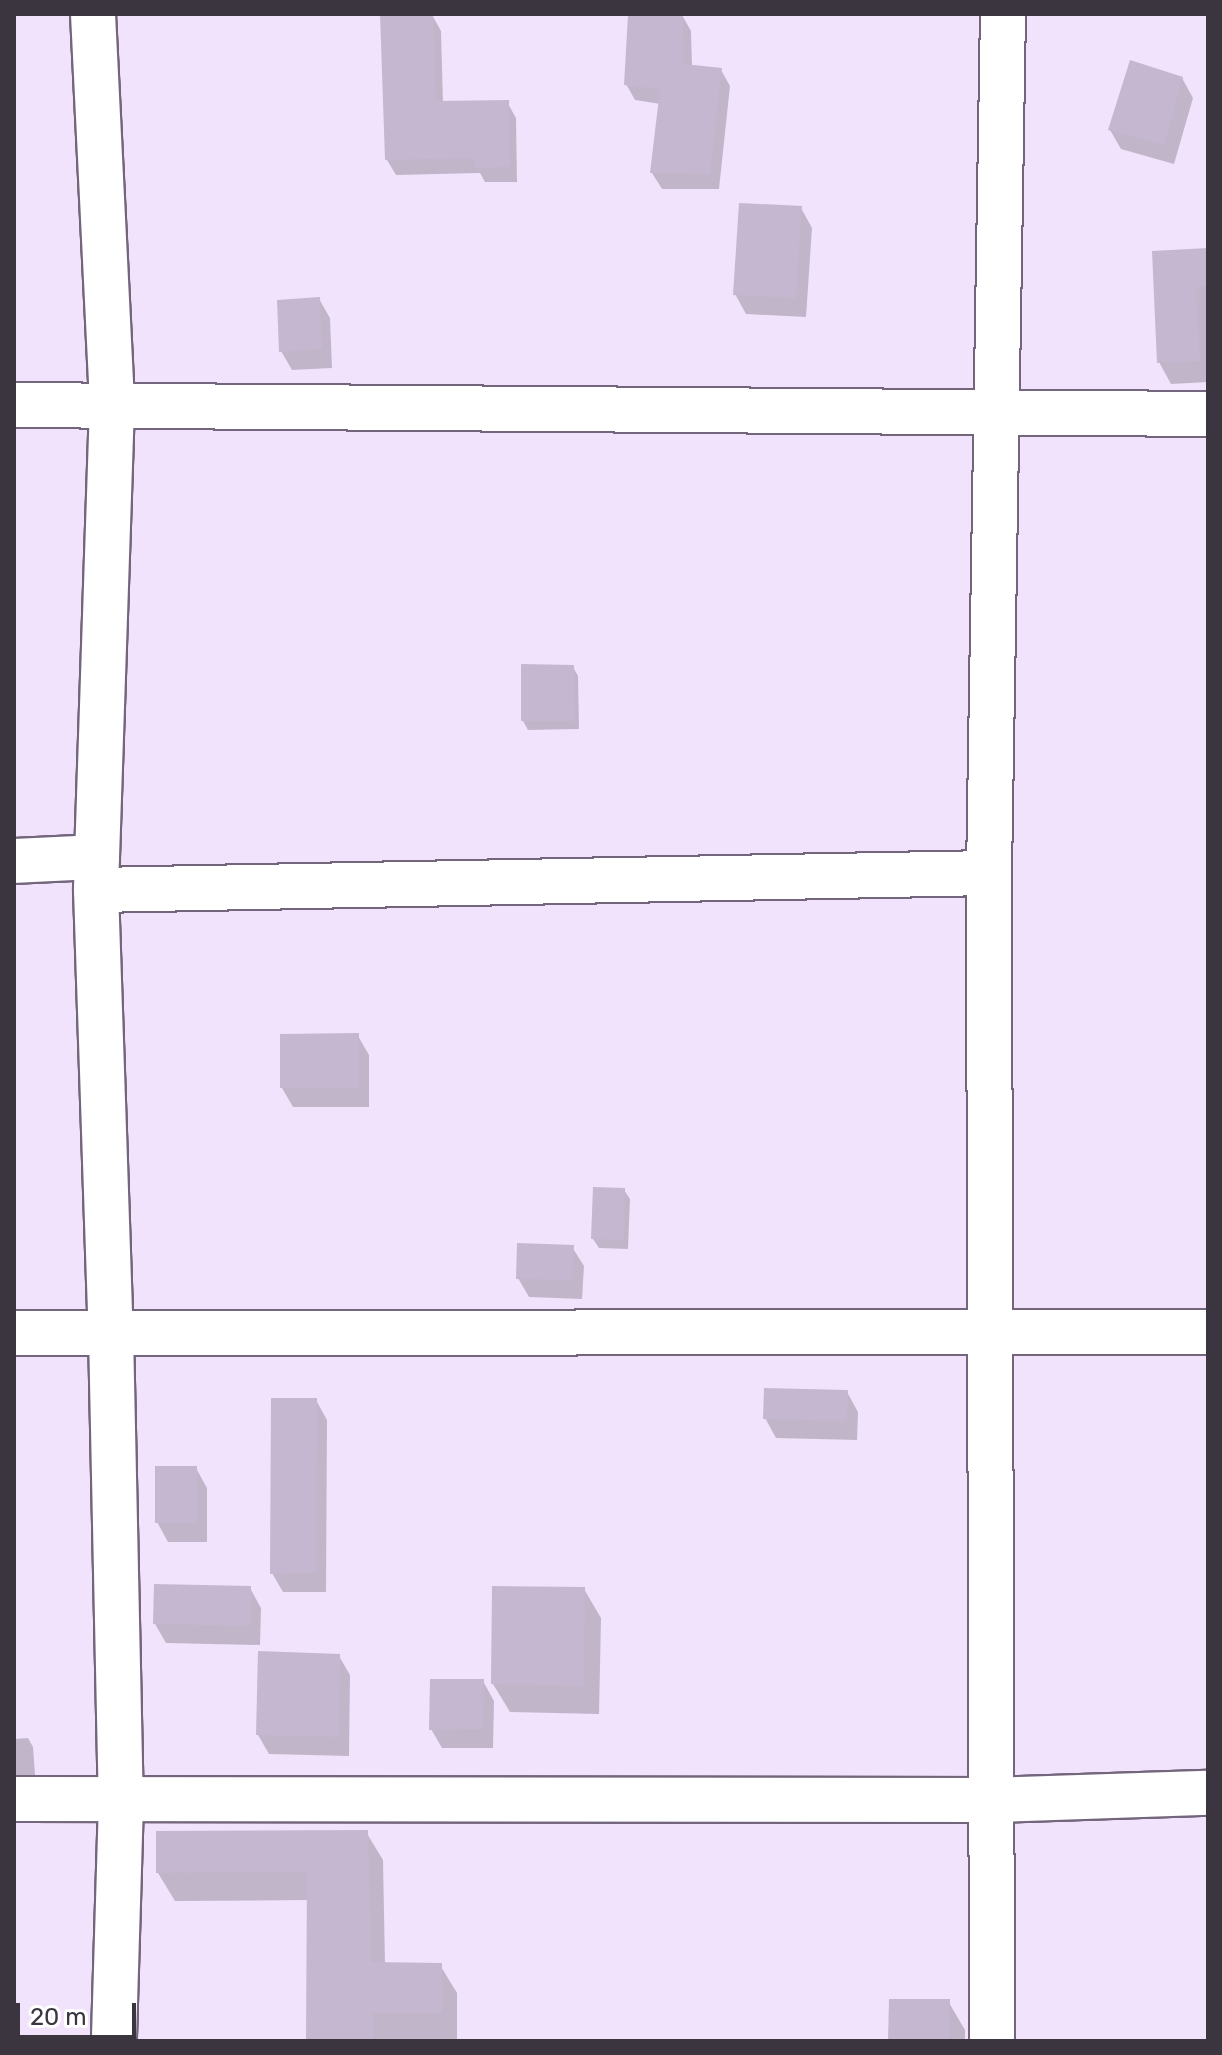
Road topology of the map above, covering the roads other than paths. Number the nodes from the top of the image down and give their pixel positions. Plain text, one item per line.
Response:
1 (93, 14) edge
2 (1003, 14) edge
3 (14, 405) edge
4 (112, 405) junction
5 (999, 413) junction
6 (1208, 414) edge
7 (14, 861) edge
8 (989, 873) junction
9 (96, 874) junction
10 (990, 1331) junction
11 (1208, 1332) edge
12 (14, 1333) edge
13 (111, 1333) junction
14 (1208, 1793) edge
15 (14, 1799) edge
16 (992, 1800) junction
17 (121, 1801) junction
18 (114, 2041) edge
19 (992, 2041) edge

1 - 4 street
2 - 5 street
3 - 4 street
4 - 5 street
4 - 9 street
5 - 6 street
5 - 8 street
7 - 9 street
8 - 9 street
8 - 10 street
9 - 13 street
10 - 11 street
10 - 13 street
10 - 16 street
12 - 13 street
13 - 17 street
14 - 16 street
15 - 17 street
16 - 17 street
16 - 19 street
17 - 18 street

